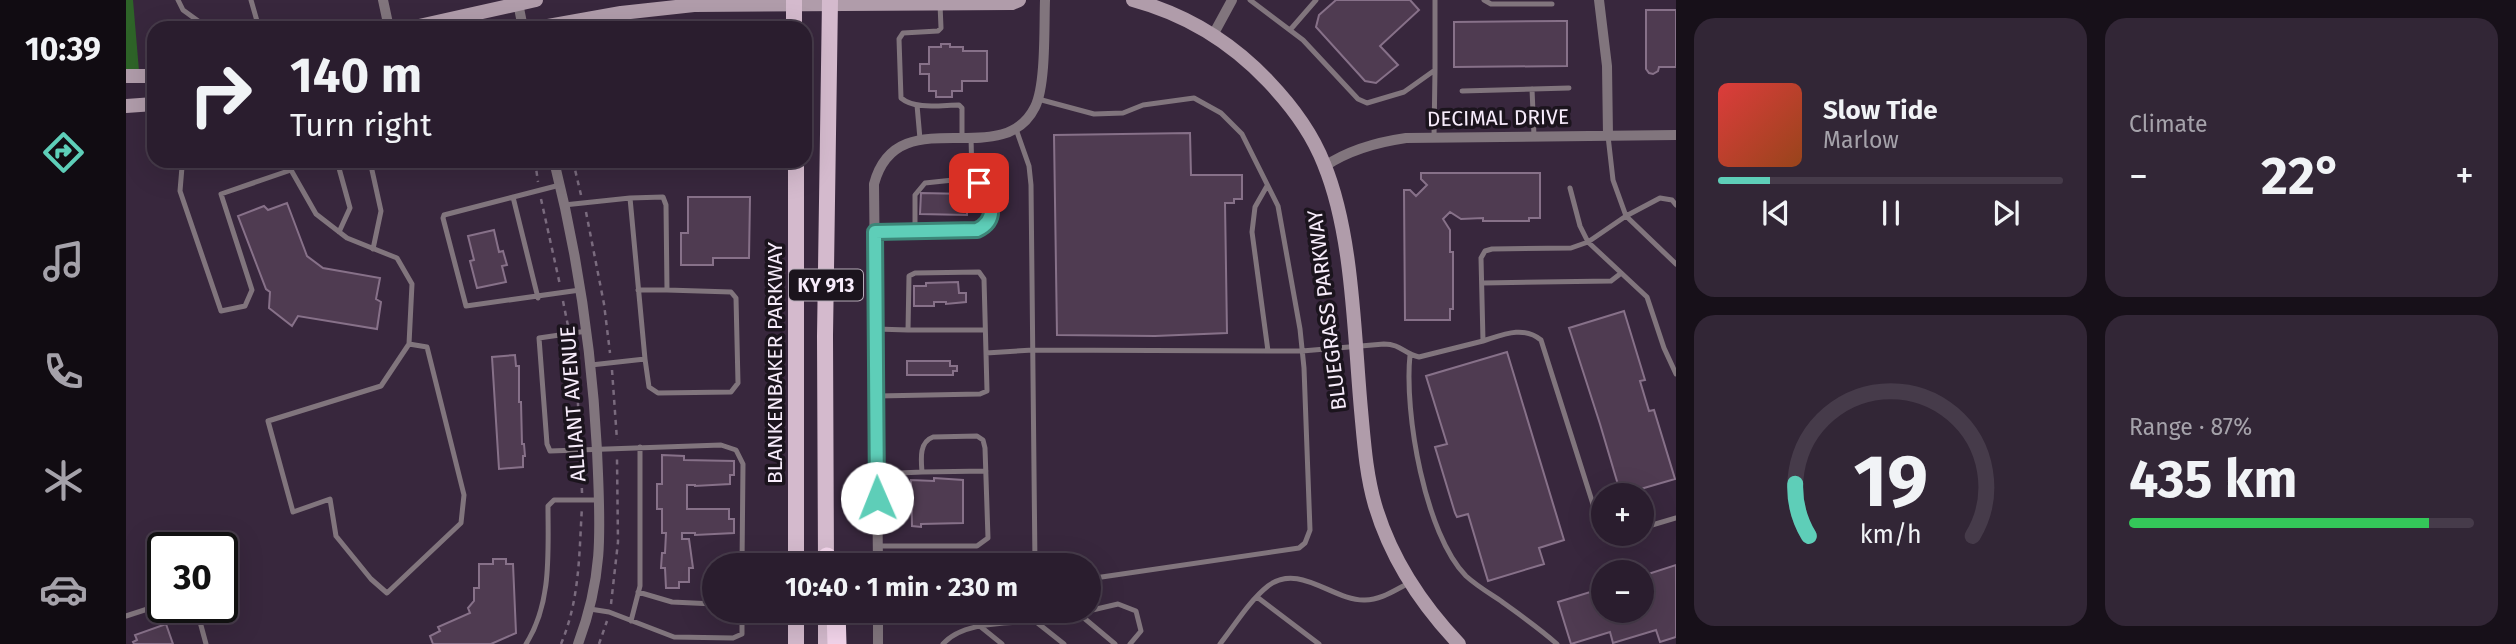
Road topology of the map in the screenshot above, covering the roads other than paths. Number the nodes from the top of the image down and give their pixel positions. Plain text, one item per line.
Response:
1 (178, 0) edge
2 (251, 0) edge
3 (383, 0) edge
4 (536, 0) edge
5 (1019, 0) edge
6 (1045, 0) edge
7 (1133, 0) edge
8 (1232, 0) edge
9 (1316, 0) edge
10 (1435, 0) edge
11 (1484, 0) edge
12 (1599, 0) edge
13 (1254, 1) edge
14 (518, 2) edge
15 (830, 2) edge
16 (794, 3) edge
17 (940, 4) junction
18 (1552, 4) dead end
19 (198, 21) edge
20 (257, 21) edge
21 (388, 21) edge
22 (439, 21) edge
23 (522, 21) edge
24 (576, 21) edge
25 (794, 21) edge
26 (1290, 30) junction
27 (1213, 35) junction
28 (1435, 70) junction
29 (126, 76) edge
30 (147, 76) edge
31 (1569, 88) dead end
32 (1532, 89) junction
33 (1462, 91) dead end
34 (1038, 99) junction
35 (147, 104) edge
36 (917, 105) junction
37 (126, 106) edge
38 (1016, 129) junction
39 (1676, 135) edge
40 (1534, 136) junction
41 (1608, 136) junction
42 (966, 137) junction
43 (1434, 137) junction
44 (920, 139) junction
45 (1325, 166) junction
46 (182, 168) edge
47 (339, 168) edge
48 (372, 168) edge
49 (556, 168) edge
50 (796, 168) edge
51 (291, 170) joint
52 (972, 178) junction
53 (560, 185) junction
54 (1267, 186) junction
55 (1570, 188) dead end
56 (513, 197) junction
57 (631, 198) junction
58 (564, 205) junction
59 (1676, 205) edge
60 (1626, 216) junction
61 (915, 231) junction
62 (339, 232) junction
63 (875, 232) junction
64 (1588, 242) junction
65 (373, 249) junction
66 (1676, 264) edge
67 (1620, 274) junction
68 (1483, 283) junction
69 (582, 290) junction
70 (638, 290) junction
71 (667, 290) junction
72 (538, 298) junction
73 (876, 329) junction
74 (908, 330) junction
75 (985, 330) junction
76 (587, 331) junction
77 (1483, 341) junction
78 (409, 344) junction
79 (1355, 345) junction
80 (1033, 350) junction
81 (1268, 351) junction
82 (1302, 351) junction
83 (986, 353) junction
84 (1410, 355) junction
85 (645, 359) junction
86 (591, 365) junction
87 (1676, 374) edge
88 (877, 396) junction
89 (640, 447) junction
90 (597, 449) junction
91 (986, 471) junction
92 (922, 472) junction
93 (877, 474) junction
94 (1591, 498) edge
95 (599, 500) junction
96 (1676, 518) edge
97 (1654, 524) edge
98 (878, 546) junction
99 (742, 553) edge
100 (796, 553) edge
101 (827, 553) edge
102 (878, 553) edge
103 (1035, 553) edge
104 (1101, 577) edge
105 (1409, 583) junction
106 (638, 593) junction
107 (1257, 597) junction
108 (702, 603) edge
109 (590, 608) junction
110 (1101, 608) edge
111 (147, 610) edge
112 (126, 617) edge
113 (631, 621) junction
114 (200, 623) edge
115 (742, 623) edge
116 (796, 623) edge
117 (825, 623) edge
118 (836, 623) edge
119 (878, 623) edge
120 (1013, 623) edge
121 (1038, 623) edge
122 (1091, 623) edge
123 (981, 626) junction
124 (206, 644) edge
125 (526, 644) edge
126 (578, 644) edge
127 (796, 644) edge
128 (826, 644) edge
129 (837, 644) edge
130 (878, 644) edge
131 (943, 644) edge
132 (1002, 644) edge
133 (1064, 644) edge
134 (1115, 644) edge
135 (1130, 644) edge
136 (1220, 644) edge
137 (1319, 644) edge
138 (1459, 644) edge
139 (1557, 644) edge

1 - 19 lane
2 - 20 lane
3 - 21 street
4 - 14 street
5 - 17 street
6 - 34 street
7 - 27 street, BLUEGRASS PARKWAY
8 - 27 street
9 - 26 lane
10 - 28 lane
11 - 18 lane
12 - 41 street
13 - 26 lane
14 - 22 street
14 - 23 street
15 - 16 street
15 - 17 street
15 - 101 main road, KY 913
16 - 24 street
16 - 25 main road
17 - 36 lane
26 - 28 lane
27 - 45 street, BLUEGRASS PARKWAY
28 - 43 lane
29 - 30 street
31 - 32 lane
32 - 33 lane
32 - 40 lane
34 - 38 street
34 - 54 lane
35 - 37 street
36 - 42 lane
36 - 44 lane
38 - 42 street
38 - 80 lane
39 - 41 street, DECIMAL DRIVE
40 - 41 street, DECIMAL DRIVE
40 - 43 street, DECIMAL DRIVE
41 - 60 lane
42 - 44 street
42 - 52 lane
43 - 45 street, DECIMAL DRIVE
44 - 63 street
45 - 79 street, BLUEGRASS PARKWAY
46 - 51 lane
47 - 62 lane
48 - 65 lane
49 - 53 street, ALLIANT AVENUE
50 - 100 main road, BLANKENBAKER PARKWAY / KY 913
51 - 62 lane
52 - 61 lane
52 - 61 lane
53 - 56 lane
53 - 58 street, ALLIANT AVENUE
54 - 81 lane
54 - 82 lane
55 - 64 lane
56 - 72 lane
56 - 72 lane
57 - 58 lane
57 - 70 lane
57 - 71 lane
58 - 69 street, ALLIANT AVENUE
59 - 60 lane
60 - 64 lane
60 - 66 lane
61 - 63 lane
62 - 65 lane
63 - 73 street
64 - 67 lane
64 - 68 lane
65 - 78 lane
67 - 68 lane
67 - 87 lane
68 - 77 lane
69 - 72 lane
69 - 76 street, ALLIANT AVENUE
70 - 71 lane
70 - 85 lane
71 - 85 lane
73 - 74 lane
73 - 88 street
74 - 75 lane
74 - 75 lane
75 - 83 lane
76 - 86 street, ALLIANT AVENUE
76 - 90 lane
77 - 84 lane
77 - 94 lane
78 - 78 lane
79 - 82 lane
79 - 84 lane
79 - 105 street, BLUEGRASS PARKWAY
80 - 81 lane
80 - 83 lane
80 - 103 lane
81 - 82 lane
82 - 104 lane
83 - 88 lane
84 - 139 lane
85 - 86 lane
86 - 90 street, ALLIANT AVENUE
88 - 93 street
89 - 90 lane
89 - 99 lane
89 - 106 lane
90 - 95 street, ALLIANT AVENUE
91 - 92 lane
91 - 92 lane
91 - 98 lane
92 - 93 lane
93 - 98 street
95 - 109 street, ALLIANT AVENUE
95 - 125 lane
96 - 97 lane
98 - 102 street
105 - 107 lane
105 - 138 street, BLUEGRASS PARKWAY
106 - 108 lane
106 - 113 lane
107 - 136 lane
107 - 137 lane
109 - 113 lane
109 - 126 street, ALLIANT AVENUE
110 - 135 lane
111 - 112 lane
113 - 115 lane
114 - 124 lane
116 - 127 main road
117 - 128 main road
118 - 129 highway
119 - 130 street
120 - 123 lane
121 - 133 lane
122 - 134 lane
123 - 131 lane
123 - 132 lane

